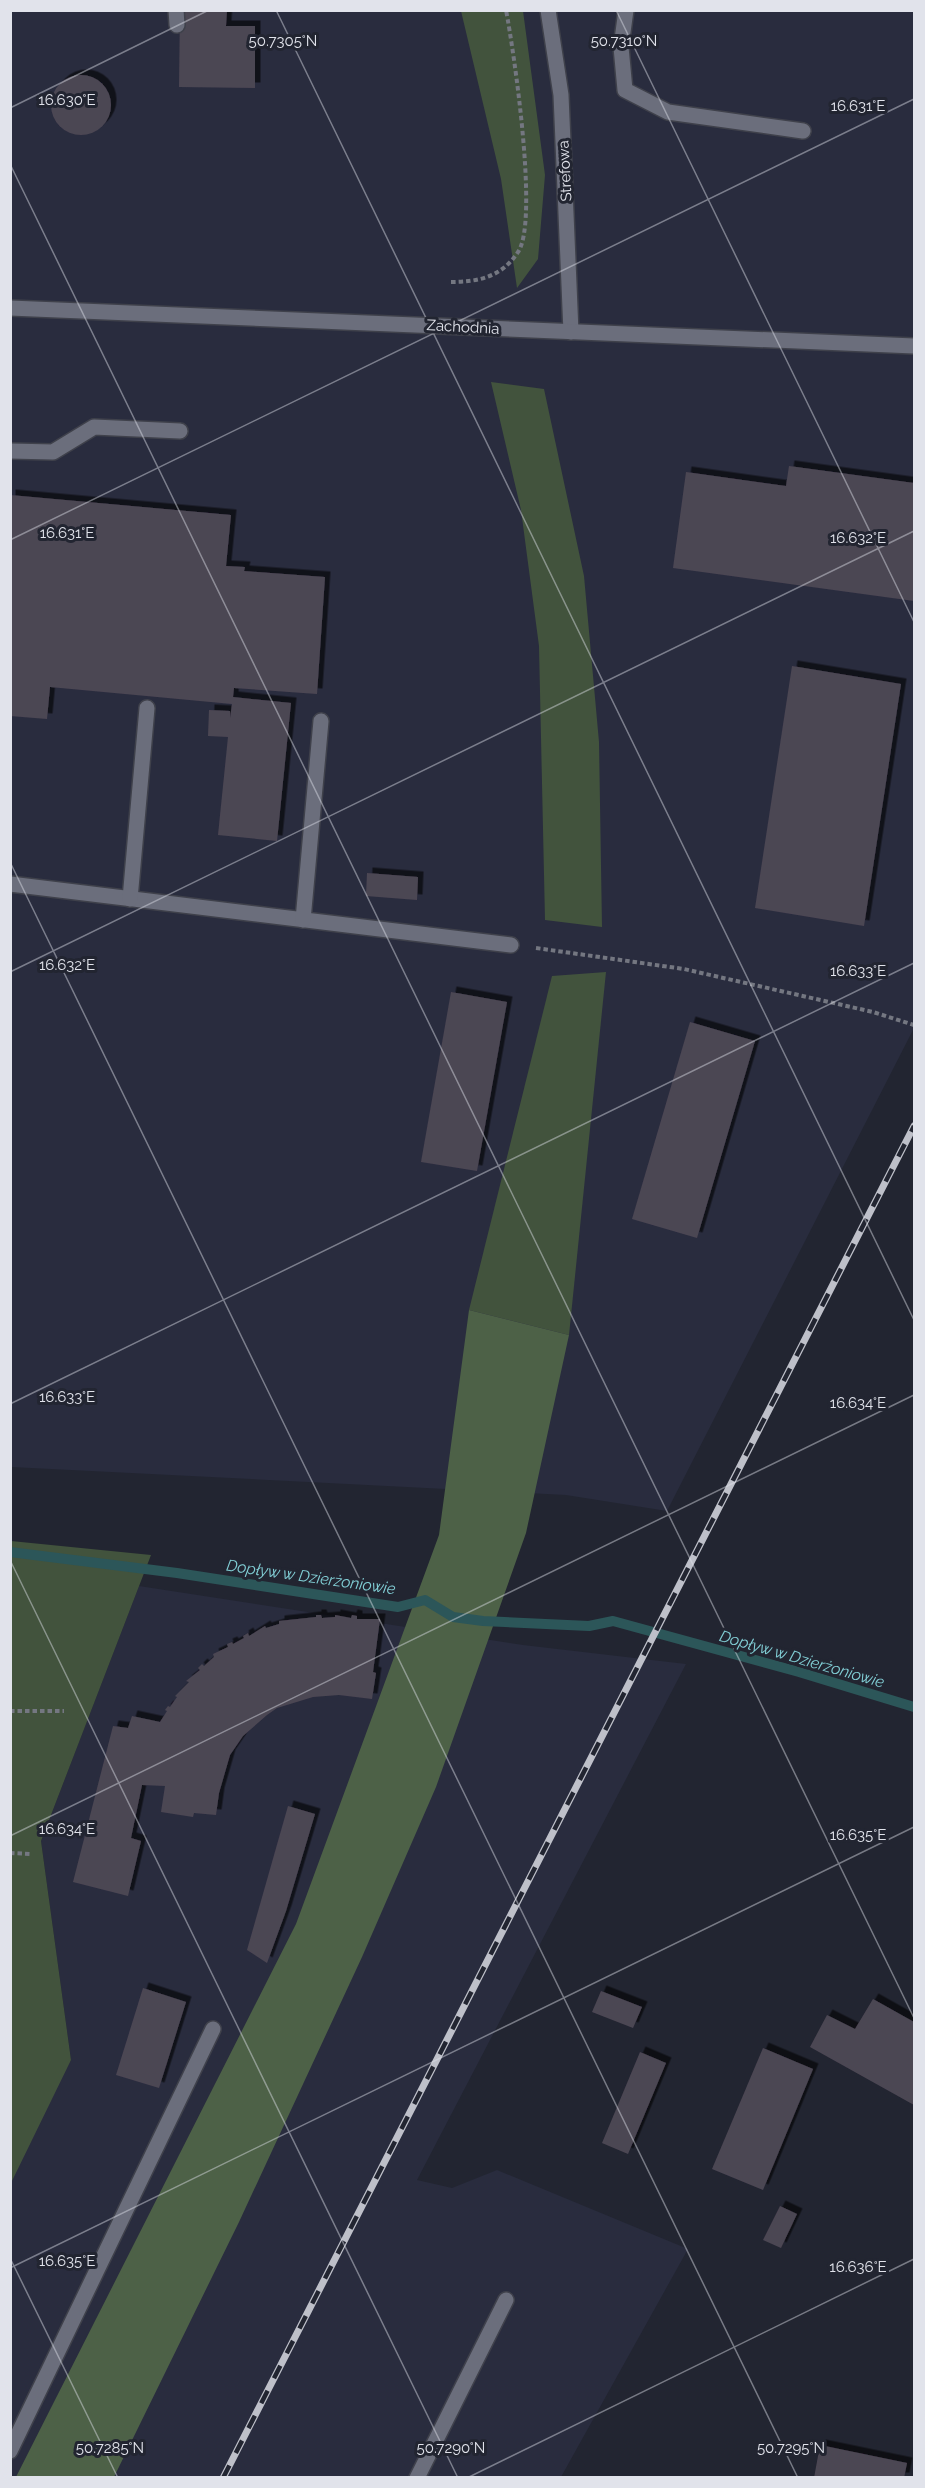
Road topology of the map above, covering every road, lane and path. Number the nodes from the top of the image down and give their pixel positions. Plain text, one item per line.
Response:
1 (506, 10) edge
2 (548, 10) edge
3 (626, 10) edge
4 (803, 131) dead end
5 (451, 282) dead end
6 (10, 308) edge
7 (571, 332) junction
8 (915, 346) edge
9 (180, 431) dead end
10 (10, 451) edge
11 (147, 708) dead end
12 (321, 721) dead end
13 (10, 884) edge
14 (130, 899) junction
15 (303, 920) junction
16 (511, 945) joint
17 (915, 1026) edge
18 (10, 1711) edge
19 (64, 1711) dead end
20 (10, 1853) edge
21 (31, 1854) dead end
22 (213, 2029) dead end
23 (506, 2300) dead end
24 (10, 2451) edge
25 (417, 2478) edge

1 - 5 path
2 - 7 street, Strefowa
3 - 4 street
6 - 7 street, Zachodnia
7 - 8 street, Zachodnia
9 - 10 street
11 - 14 street
12 - 15 street
13 - 14 street
14 - 15 street
15 - 16 street
16 - 17 path
18 - 19 path
20 - 21 path
22 - 24 street
23 - 25 street

